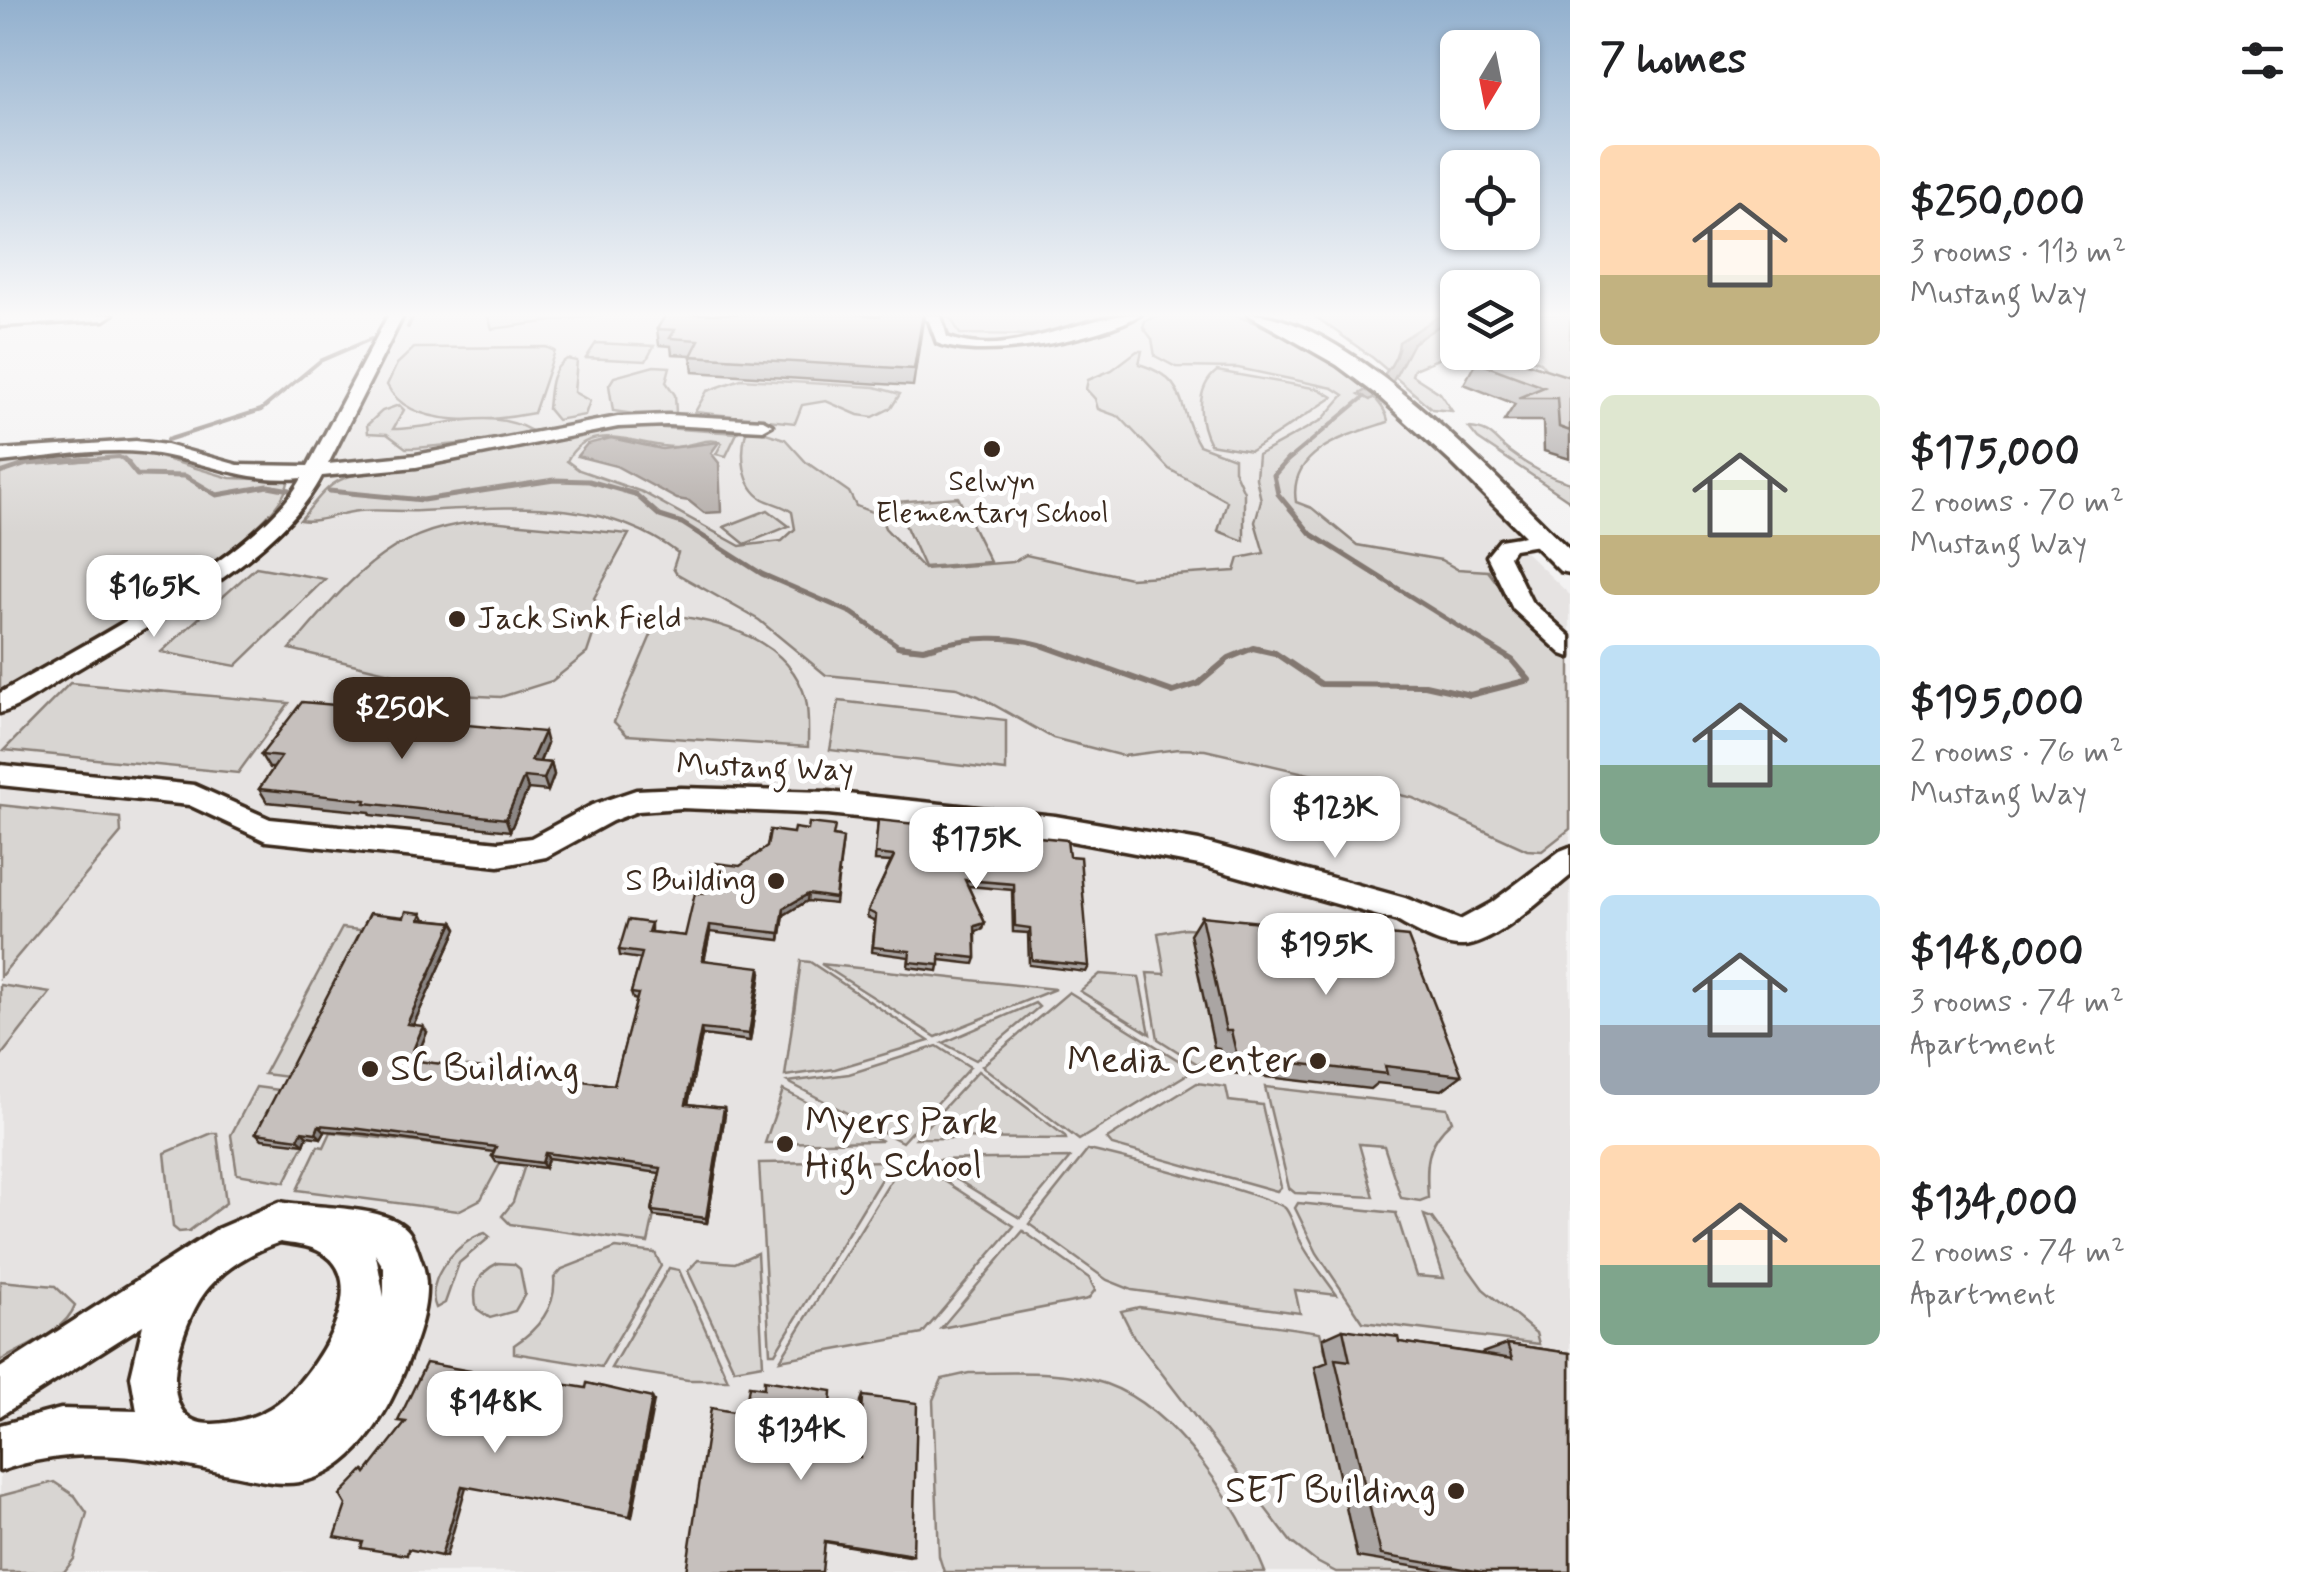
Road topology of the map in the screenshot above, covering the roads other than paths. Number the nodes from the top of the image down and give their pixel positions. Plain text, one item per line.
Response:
1 (359, 387) edge
2 (1380, 387) edge
3 (763, 425) dead end
4 (0, 456) edge
5 (314, 472) junction
6 (1559, 542) edge
7 (1570, 567) edge
8 (1503, 568) junction
9 (1570, 649) edge
10 (0, 704) edge
11 (0, 775) edge
12 (1570, 859) edge
13 (217, 1252) junction
14 (0, 1394) edge
15 (208, 1447) junction
16 (0, 1448) edge

1 - 5 street
2 - 6 main road
3 - 5 street
4 - 5 street
5 - 10 street
6 - 7 main road
6 - 8 street
7 - 8 street
8 - 9 street
11 - 12 street, Mustang Way
13 - 14 street
13 - 15 street
13 - 15 street
15 - 16 street

